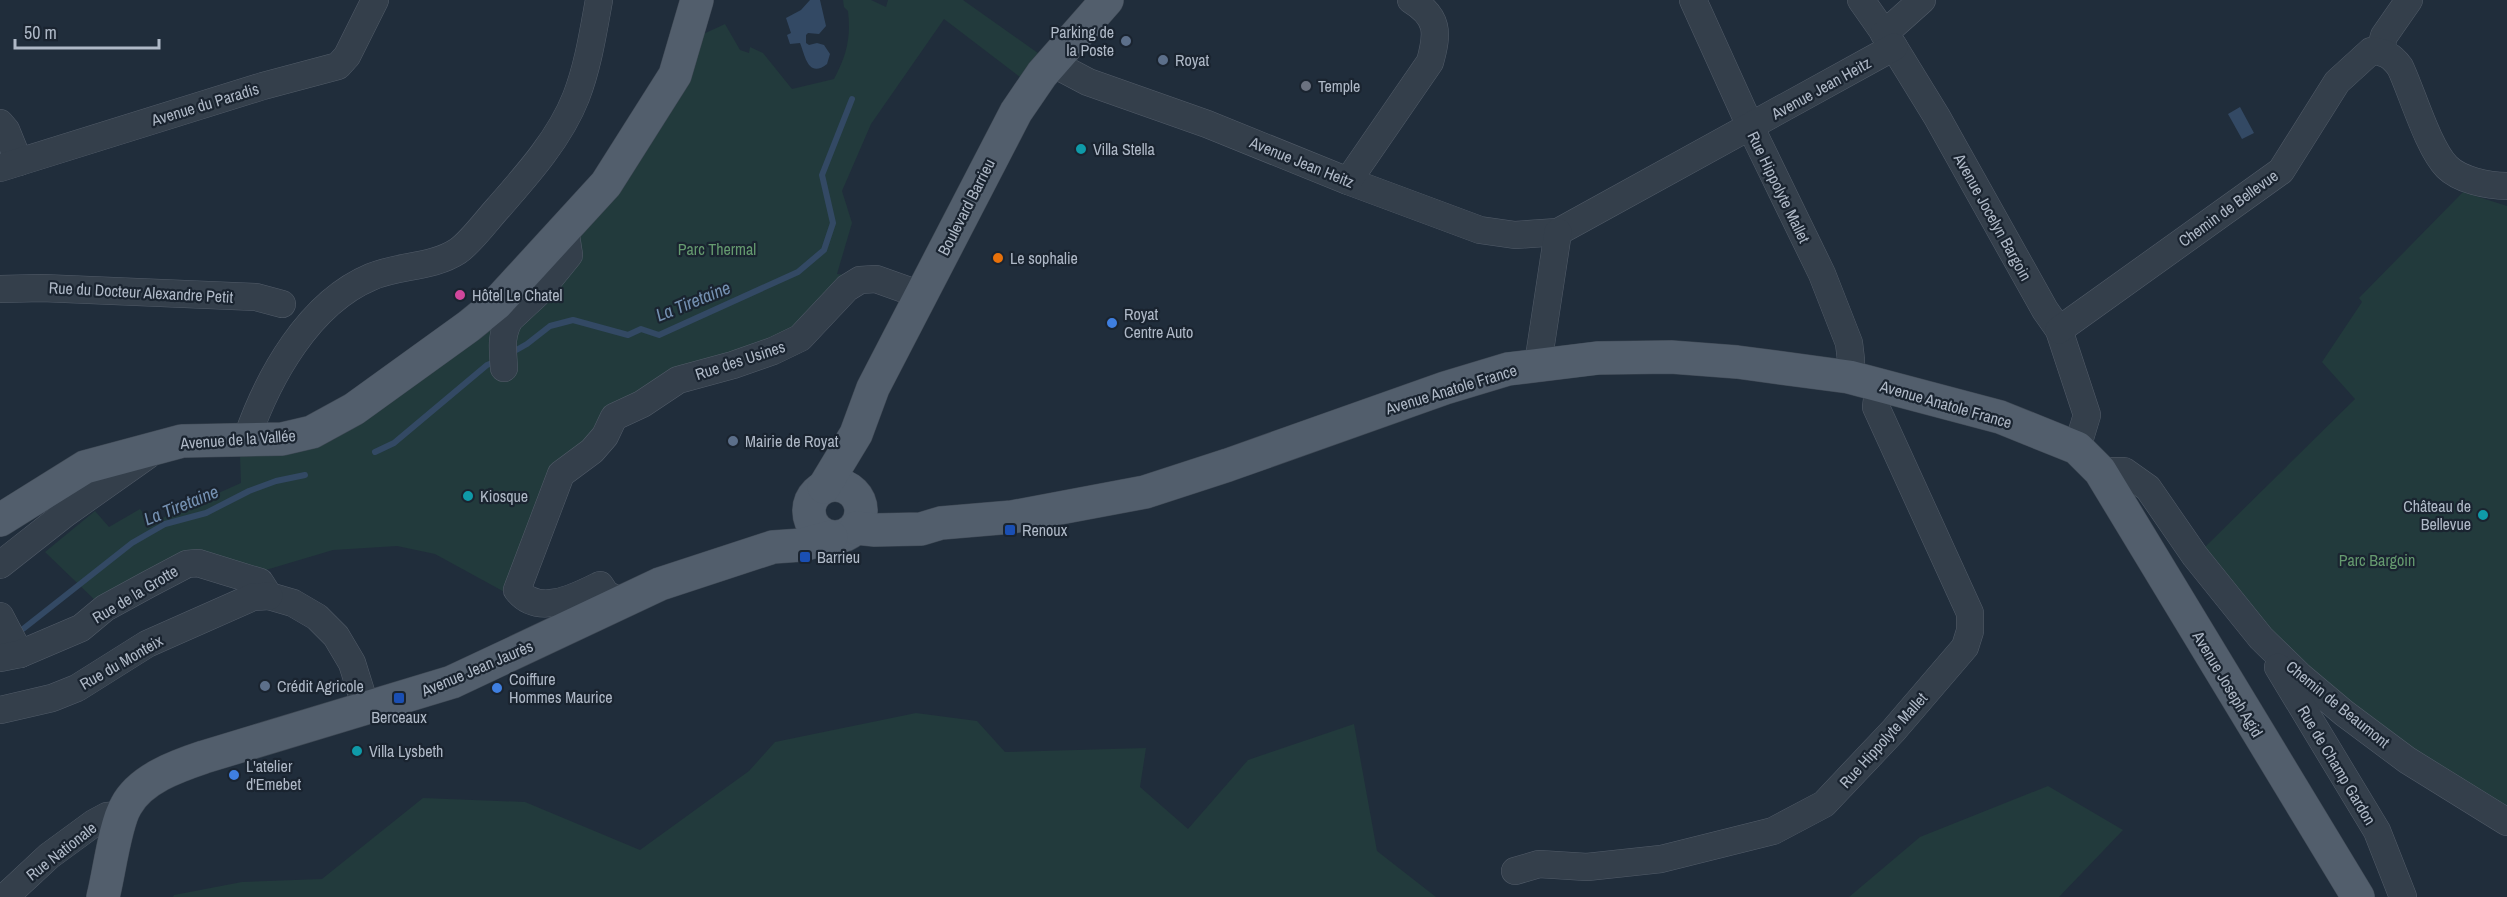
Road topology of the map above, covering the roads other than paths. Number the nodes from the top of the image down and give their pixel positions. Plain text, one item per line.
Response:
1 (375, 0) edge
2 (599, 0) edge
3 (697, 0) edge
4 (1107, 0) edge
5 (1412, 0) edge
6 (1693, 0) edge
7 (1861, 0) edge
8 (1923, 0) edge
9 (2409, 0) edge
10 (1889, 40) junction
11 (2380, 51) junction
12 (1052, 63) junction
13 (0, 123) edge
14 (1751, 128) junction
15 (9, 165) edge
16 (1348, 181) junction
17 (2507, 186) edge
18 (565, 230) junction
19 (1558, 232) junction
20 (0, 289) edge
21 (921, 295) junction
22 (282, 304) dead end
23 (2059, 330) junction
24 (1538, 364) junction
25 (504, 368) dead end
26 (1864, 381) junction
27 (247, 438) junction
28 (161, 446) junction
29 (2077, 448) junction
30 (2100, 471) junction
31 (838, 508) junction
32 (0, 520) edge
33 (0, 565) edge
34 (269, 596) junction
35 (620, 601) junction
36 (8, 638) edge
37 (2261, 639) junction
38 (366, 708) junction
39 (2, 710) edge
40 (122, 815) junction
41 (2507, 822) edge
42 (1515, 871) dead end
43 (5, 897) edge
44 (104, 897) edge
45 (2358, 897) edge
46 (2403, 897) edge

1 - 15 street, Avenue du Paradis
2 - 27 street
3 - 18 main road, Avenue de la Vallée
4 - 12 main road, Boulevard Barrieu
5 - 16 street
6 - 14 street, Rue Hippolyte Mallet
7 - 10 street, Avenue Jocelyn Bargoin
8 - 10 street, Avenue Jean Heitz
9 - 11 street
10 - 14 street, Avenue Jean Heitz
10 - 23 street, Avenue Jocelyn Bargoin
11 - 17 street
11 - 23 street, Chemin de Bellevue
12 - 16 street, Avenue Jean Heitz
12 - 21 main road, Boulevard Barrieu
13 - 15 street
14 - 19 street, Avenue Jean Heitz
14 - 26 street, Rue Hippolyte Mallet
16 - 19 street, Avenue Jean Heitz
18 - 25 street
18 - 27 main road, Avenue de la Vallée
19 - 24 street
20 - 22 street, Rue du Docteur Alexandre Petit
21 - 31 main road, Boulevard Barrieu
21 - 35 street, Rue des Usines
23 - 29 street, Avenue Jocelyn Bargoin
24 - 26 main road, Avenue Anatole France
24 - 31 main road, Avenue Anatole France
26 - 29 main road, Avenue Anatole France
26 - 42 street, Rue Hippolyte Mallet
27 - 28 main road, Avenue de la Vallée
28 - 32 main road, Avenue de la Vallée
28 - 33 street
29 - 30 main road, Avenue Anatole France
30 - 37 street, Chemin de Beaumont
30 - 45 main road, Avenue Joseph Agid
31 - 35 main road, Avenue Jean Jaurès
34 - 36 street, Rue de la Grotte
34 - 38 street, Rue de la Grotte
34 - 39 street, Rue du Monteix
35 - 38 main road, Avenue Jean Jaurès
37 - 41 street, Chemin de Beaumont
37 - 46 street, Rue de Champ Gardon
38 - 40 main road, Avenue Jean Jaurès
40 - 43 street, Rue Nationale
40 - 44 main road

